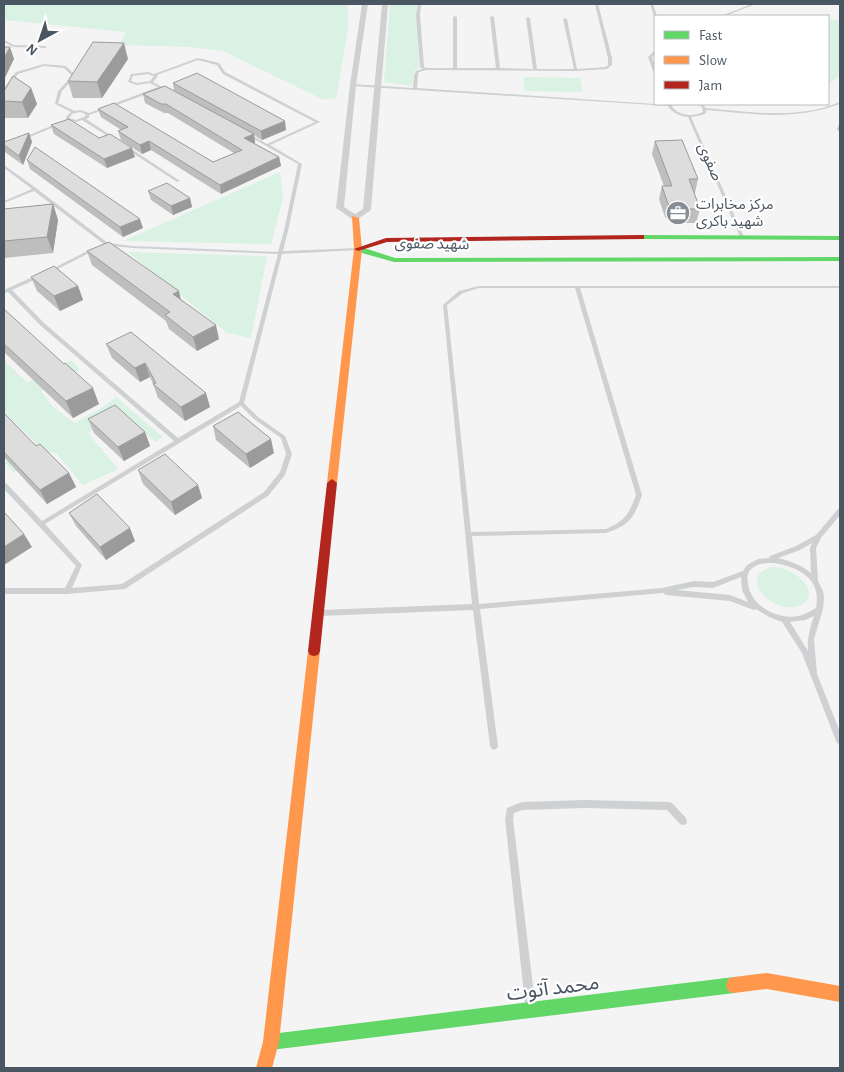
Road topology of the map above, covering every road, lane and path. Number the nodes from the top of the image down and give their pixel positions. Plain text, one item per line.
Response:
1 (365, 4) edge
2 (385, 4) edge
3 (419, 4) edge
4 (596, 4) edge
5 (754, 4) edge
6 (836, 4) edge
7 (840, 4) edge
8 (726, 15) edge
9 (492, 17) dead end
10 (455, 18) dead end
11 (528, 18) dead end
12 (565, 19) dead end
13 (4, 41) edge
14 (45, 47) dead end
15 (654, 53) edge
16 (654, 68) edge
17 (426, 69) junction
18 (455, 69) junction
19 (498, 69) junction
20 (536, 70) junction
21 (576, 70) junction
22 (154, 75) junction
23 (151, 82) junction
24 (353, 85) junction
25 (378, 86) junction
26 (160, 88) junction
27 (416, 88) junction
28 (4, 90) edge
29 (169, 92) edge
30 (840, 102) edge
31 (654, 103) edge
32 (671, 105) edge
33 (701, 105) edge
34 (705, 109) junction
35 (74, 112) junction
36 (89, 114) junction
37 (690, 116) junction
38 (70, 120) junction
39 (83, 120) junction
40 (242, 132) edge
41 (19, 140) edge
42 (267, 145) junction
43 (4, 166) edge
44 (178, 181) dead end
45 (35, 189) junction
46 (4, 202) edge
47 (355, 218) junction
48 (609, 237) junction
49 (742, 237) junction
50 (840, 238) edge
51 (107, 244) junction
52 (358, 249) junction
53 (280, 253) junction
54 (840, 258) edge
55 (613, 259) junction
56 (577, 287) junction
57 (840, 287) edge
58 (7, 291) edge
59 (241, 402) junction
60 (178, 441) junction
61 (4, 485) edge
62 (840, 510) edge
63 (41, 524) junction
64 (469, 534) junction
65 (818, 537) junction
66 (770, 559) junction
67 (745, 573) junction
68 (815, 580) junction
69 (67, 590) junction
70 (4, 591) edge
71 (662, 592) junction
72 (476, 607) junction
73 (760, 610) junction
74 (817, 610) junction
75 (318, 613) junction
76 (785, 620) junction
77 (814, 674) junction
78 (840, 741) edge
79 (494, 746) dead end
80 (683, 821) dead end
81 (840, 994) edge
82 (530, 1010) junction
83 (271, 1042) junction
84 (264, 1068) edge

1 - 24 street
2 - 25 street
3 - 17 lane
4 - 21 lane
5 - 8 lane
6 - 7 lane
9 - 19 lane
10 - 18 lane
11 - 20 lane
12 - 21 lane
13 - 14 lane
15 - 16 lane
17 - 18 lane
17 - 27 lane
18 - 19 lane
19 - 20 lane
20 - 21 lane
22 - 23 lane
22 - 23 lane
22 - 42 lane
23 - 26 lane
24 - 25 lane
24 - 47 street
25 - 27 lane
25 - 47 street
26 - 29 lane
26 - 36 lane
27 - 31 lane
28 - 35 lane
30 - 34 lane
32 - 37 lane
33 - 34 lane
34 - 37 lane
35 - 36 lane
35 - 38 lane
36 - 39 lane
37 - 49 lane, صفوی
38 - 39 lane
38 - 41 lane
39 - 44 lane
40 - 42 lane
42 - 53 lane
43 - 45 lane
45 - 46 lane
45 - 51 lane
47 - 52 street
48 - 49 street, شهید صفوی
48 - 52 street, شهید صفوی
48 - 55 street
49 - 50 street, شهید صفوی
51 - 53 lane
51 - 58 lane
52 - 53 lane
52 - 55 street, شهید صفوی
52 - 75 street
53 - 59 lane
54 - 55 street, شهید صفوی
56 - 57 lane
56 - 64 lane
56 - 64 lane
58 - 60 lane
59 - 60 lane
59 - 69 lane
60 - 63 lane
61 - 63 lane
62 - 65 lane
63 - 69 lane
64 - 72 lane
65 - 66 lane
65 - 68 lane
66 - 67 lane
66 - 68 lane
67 - 71 lane
67 - 73 lane
68 - 74 lane
69 - 70 lane
71 - 72 lane
71 - 73 lane
72 - 75 lane
72 - 79 lane
73 - 76 lane
74 - 76 lane
74 - 77 lane
75 - 83 street
76 - 77 lane
77 - 78 lane
80 - 82 lane
81 - 82 street, محمد آتوت
82 - 83 street, محمد آتوت
83 - 84 street

